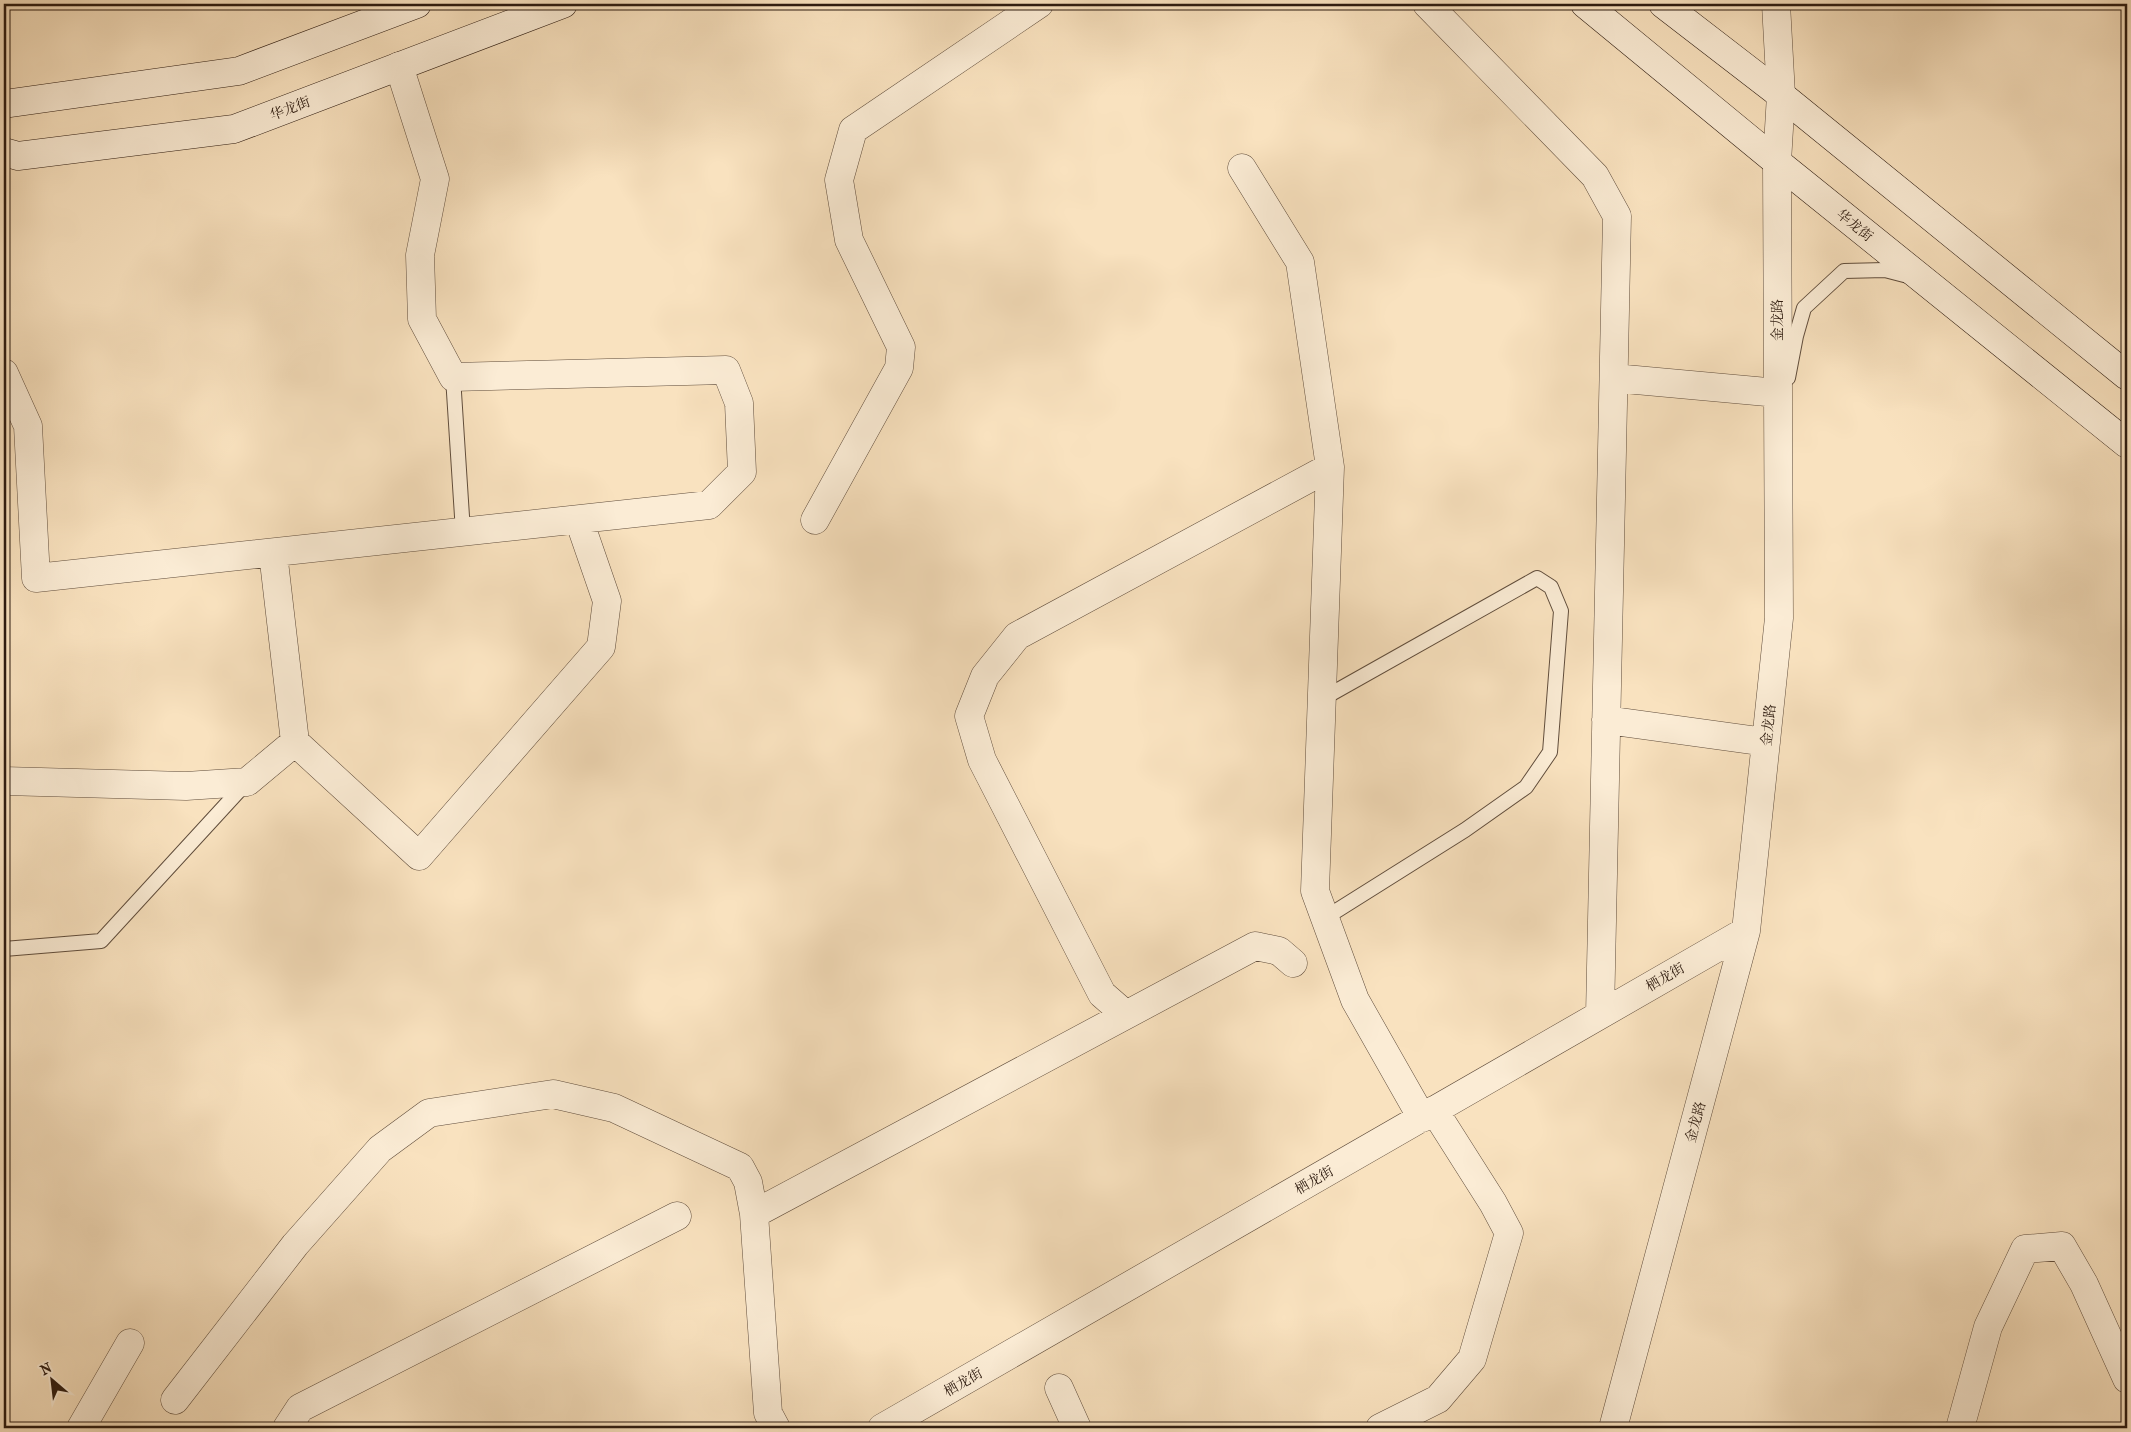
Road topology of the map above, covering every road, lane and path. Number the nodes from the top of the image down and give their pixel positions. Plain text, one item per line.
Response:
1 (417, 4) edge
2 (562, 4) edge
3 (1039, 4) edge
4 (1426, 4) edge
5 (1585, 4) edge
6 (1663, 4) edge
7 (1776, 4) edge
8 (399, 66) junction
9 (1781, 94) junction
10 (4, 104) edge
11 (4, 152) edge
12 (1777, 162) junction
13 (1242, 168) dead end
14 (1924, 281) junction
15 (4, 373) edge
16 (2127, 376) edge
17 (453, 377) junction
18 (1614, 378) junction
19 (1778, 393) junction
20 (1778, 438) junction
21 (2127, 444) edge
22 (1330, 467) junction
23 (579, 520) junction
24 (814, 520) dead end
25 (463, 532) junction
26 (273, 553) junction
27 (1322, 699) junction
28 (1606, 720) junction
29 (295, 742) junction
30 (1766, 742) junction
31 (4, 782) edge
32 (248, 782) junction
33 (1325, 918) junction
34 (1746, 931) junction
35 (4, 949) edge
36 (1293, 964) dead end
37 (1126, 1015) junction
38 (1600, 1015) junction
39 (1428, 1114) junction
40 (754, 1214) junction
41 (676, 1216) dead end
42 (130, 1343) dead end
43 (2127, 1379) edge
44 (1059, 1388) dead end
45 (175, 1400) dead end
46 (81, 1428) edge
47 (286, 1428) edge
48 (776, 1428) edge
49 (882, 1428) edge
50 (1077, 1428) edge
51 (1380, 1428) edge
52 (1613, 1428) edge
53 (1960, 1428) edge

1 - 10 street
2 - 8 street, 华龙街
3 - 24 street
4 - 18 street
5 - 12 street, 华龙街
6 - 9 street
7 - 9 street, 金龙路
8 - 11 street, 华龙街
8 - 17 street
9 - 12 street, 金龙路
9 - 16 street
12 - 14 street, 华龙街
12 - 19 street, 金龙路
13 - 22 street
14 - 20 lane
14 - 21 street, 华龙街
15 - 26 street
17 - 23 street
17 - 25 lane
18 - 19 street
18 - 28 street
19 - 20 street, 金龙路
20 - 30 street, 金龙路
22 - 27 street
22 - 37 street
23 - 25 street
23 - 29 street
25 - 26 street
26 - 29 street
27 - 33 street
27 - 33 lane
28 - 30 street
28 - 38 street
29 - 32 street
30 - 34 street, 金龙路
31 - 32 street
32 - 35 lane
33 - 39 street
34 - 38 street, 栖龙街
34 - 52 street, 金龙路
36 - 37 street
37 - 40 street
38 - 39 street, 栖龙街
39 - 49 street, 栖龙街
39 - 51 street
40 - 45 street
40 - 48 street
41 - 47 street
42 - 46 street
43 - 53 street
44 - 50 street

